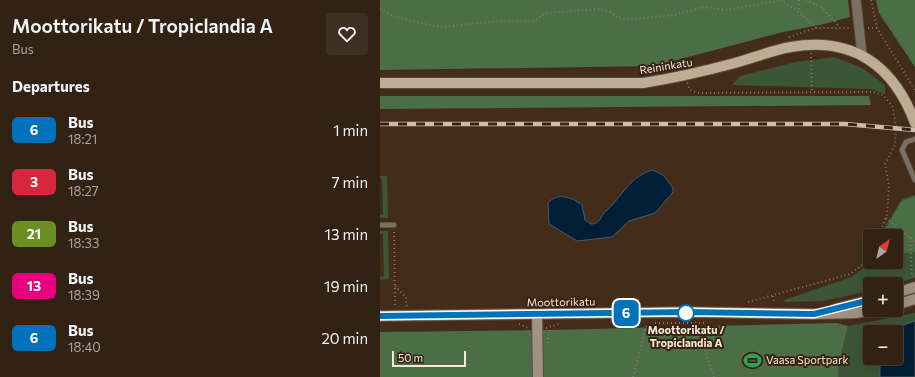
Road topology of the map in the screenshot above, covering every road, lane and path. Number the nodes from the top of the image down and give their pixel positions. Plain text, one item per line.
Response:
1 (781, 0) edge
2 (799, 0) edge
3 (806, 0) edge
4 (856, 0) edge
5 (872, 0) edge
6 (380, 9) edge
7 (799, 12) junction
8 (816, 28) junction
9 (841, 28) junction
10 (860, 28) junction
11 (877, 28) junction
12 (787, 37) dead end
13 (811, 46) junction
14 (862, 55) junction
15 (683, 77) junction
16 (380, 83) edge
17 (915, 90) edge
18 (812, 92) junction
19 (915, 123) edge
20 (915, 139) edge
21 (915, 180) edge
22 (886, 218) junction
23 (380, 225) edge
24 (394, 225) joint
25 (882, 229) edge
26 (910, 237) junction
27 (915, 242) edge
28 (863, 263) edge
29 (915, 276) edge
30 (394, 286) junction
31 (915, 287) edge
32 (903, 291) edge
33 (773, 296) dead end
34 (915, 299) edge
35 (863, 302) edge
36 (903, 303) edge
37 (413, 307) dead end
38 (863, 311) edge
39 (537, 314) junction
40 (814, 314) junction
41 (380, 316) edge
42 (395, 316) junction
43 (648, 323) dead end
44 (696, 323) dead end
45 (538, 377) edge
46 (633, 377) edge
47 (714, 377) edge

1 - 6 path
1 - 7 path
2 - 7 path
3 - 9 path
4 - 10 street
5 - 11 path
7 - 8 path
8 - 9 path
8 - 12 path
9 - 10 path
10 - 11 path
10 - 14 street
11 - 17 path
13 - 14 main road, Reininkatu
13 - 15 main road, Reininkatu
13 - 18 path
14 - 19 main road, Reininkatu
15 - 16 main road, Reininkatu
15 - 18 path
18 - 22 path
20 - 21 lane
22 - 25 path
22 - 26 path
23 - 24 lane
24 - 30 path
26 - 27 path
26 - 29 path
28 - 33 path
30 - 37 path
30 - 42 path
31 - 32 main road
34 - 36 main road
35 - 40 main road, Moottorikatu
38 - 40 main road, Moottorikatu
39 - 40 main road, Moottorikatu
39 - 42 main road, Moottorikatu
39 - 45 main road
41 - 42 main road, Moottorikatu
43 - 46 path
44 - 47 path

